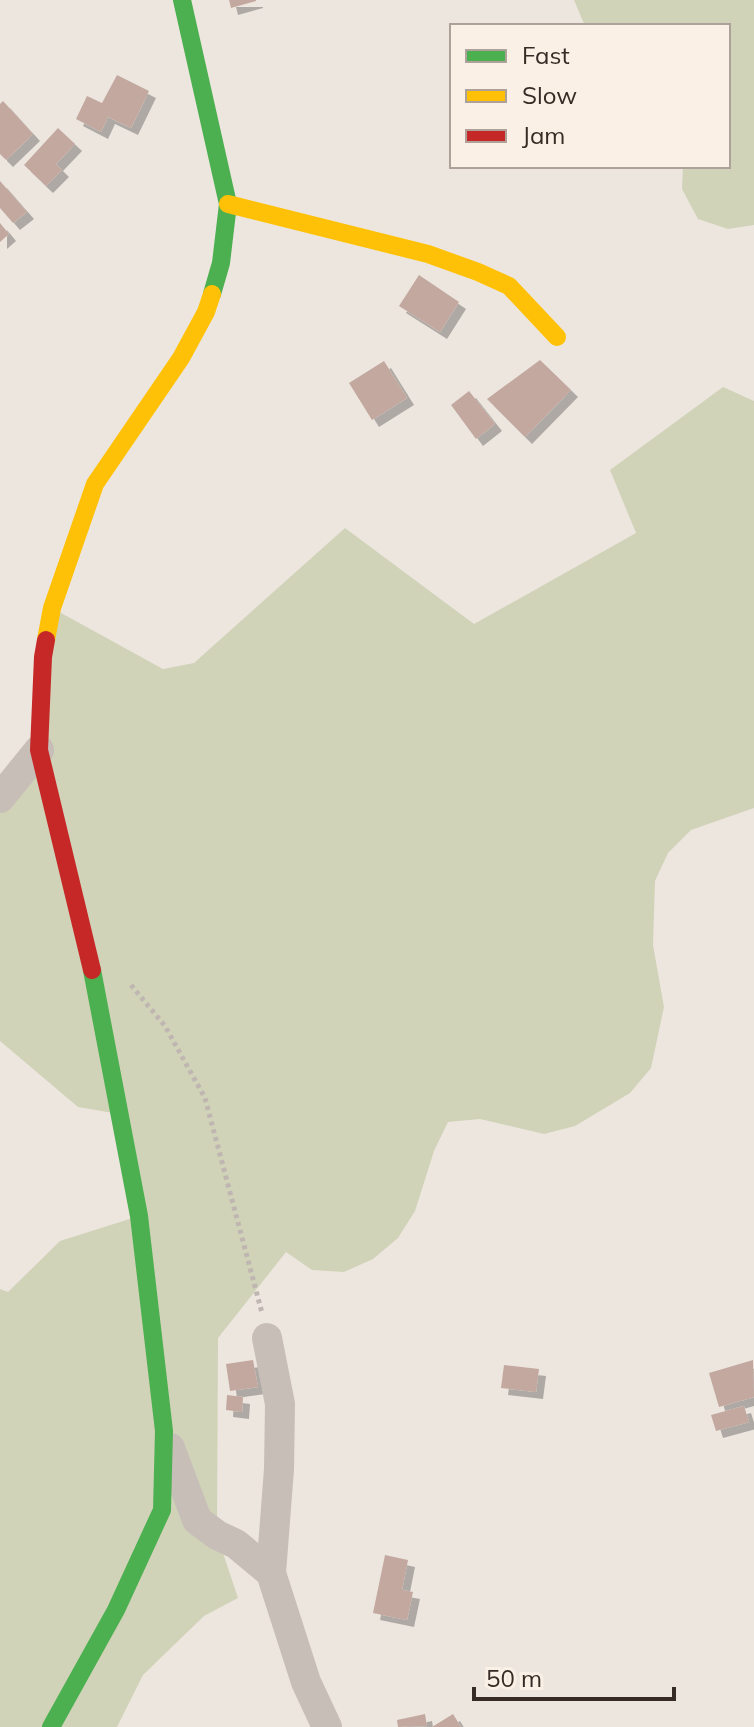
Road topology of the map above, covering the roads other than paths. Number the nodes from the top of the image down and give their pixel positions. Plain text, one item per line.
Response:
1 (182, 0) edge
2 (228, 204) junction
3 (557, 337) dead end
4 (39, 750) junction
5 (3, 787) edge
6 (267, 1338) road end
7 (164, 1431) junction
8 (271, 1573) junction
9 (51, 1727) edge
10 (327, 1727) edge

1 - 2 street
2 - 3 street
2 - 4 street
4 - 5 street
4 - 7 street
6 - 8 street
7 - 8 street
7 - 9 street
8 - 10 street

